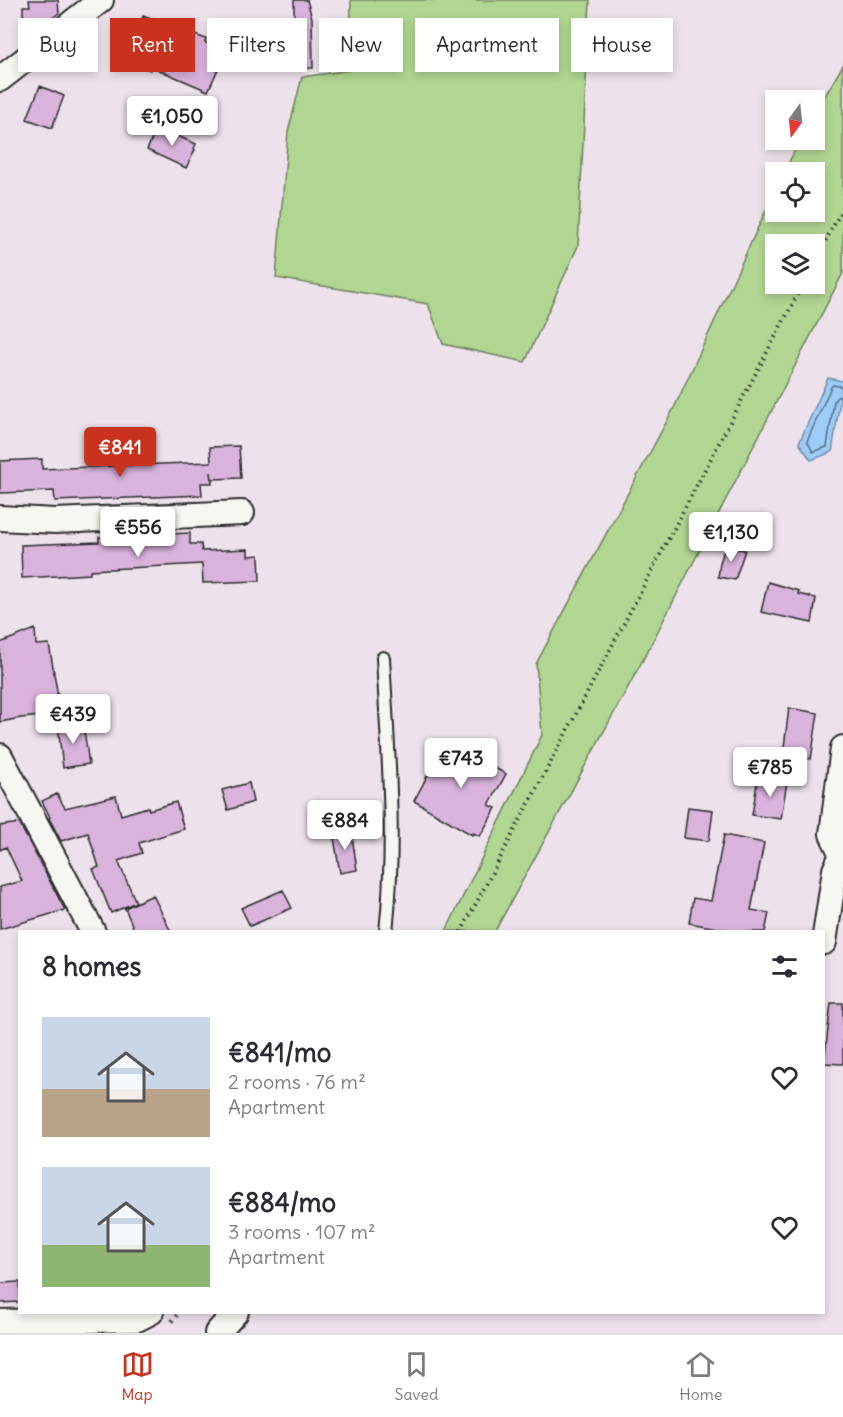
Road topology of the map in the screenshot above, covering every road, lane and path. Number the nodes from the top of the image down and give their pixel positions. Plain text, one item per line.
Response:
1 (101, 0) edge
2 (0, 79) edge
3 (843, 208) edge
4 (825, 242) edge
5 (798, 294) edge
6 (242, 513) dead end
7 (0, 518) edge
8 (383, 658) dead end
9 (843, 747) edge
10 (0, 756) edge
11 (843, 855) edge
12 (92, 930) edge
13 (386, 930) edge
14 (462, 930) edge
15 (825, 935) edge
16 (148, 1314) edge
17 (234, 1314) edge
18 (0, 1322) edge
19 (217, 1333) edge

1 - 2 street
3 - 4 path
5 - 14 path
6 - 7 street
8 - 13 lane
9 - 11 street
10 - 12 street
11 - 15 street
16 - 18 street
17 - 19 street

